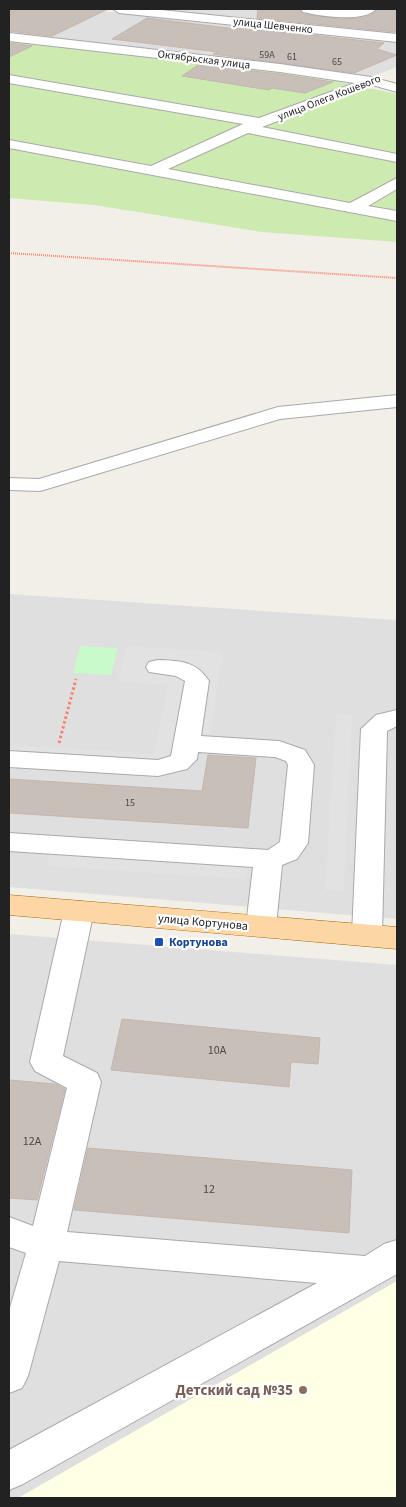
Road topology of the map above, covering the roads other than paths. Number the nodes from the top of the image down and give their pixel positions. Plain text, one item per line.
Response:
1 (119, 9) edge
2 (308, 9) edge
3 (370, 9) edge
4 (9, 37) edge
5 (397, 38) edge
6 (388, 74) dead end
7 (9, 79) edge
8 (371, 81) junction
9 (397, 88) edge
10 (261, 122) junction
11 (246, 128) junction
12 (9, 144) edge
13 (397, 158) edge
14 (152, 171) junction
15 (397, 183) edge
16 (352, 208) junction
17 (397, 216) edge
18 (397, 402) edge
19 (9, 484) edge
20 (158, 667) dead end
21 (397, 718) edge
22 (186, 743) junction
23 (9, 759) edge
24 (9, 842) edge
25 (268, 859) junction
26 (9, 905) edge
27 (79, 911) junction
28 (261, 926) junction
29 (367, 935) junction
30 (397, 938) edge
31 (9, 1232) edge
32 (46, 1245) junction
33 (384, 1263) edge
34 (9, 1376) edge
35 (9, 1471) edge

1 - 5 street, улица Шевченко
2 - 3 street
4 - 8 street, Октябрьская улица
6 - 8 street, улица Олега Кошевого
7 - 10 street
8 - 9 street, Октябрьская улица
8 - 10 street, улица Олега Кошевого
10 - 11 street, улица Олега Кошевого
11 - 13 street
11 - 14 street, улица Олега Кошевого
12 - 14 street
14 - 16 street
15 - 16 street
16 - 17 street
18 - 19 street
20 - 22 street
21 - 29 street
22 - 23 street
22 - 25 street
24 - 25 street
25 - 28 street
26 - 27 main road, улица Кортунова
27 - 28 main road, улица Кортунова
27 - 32 street
28 - 29 main road, улица Кортунова
29 - 30 main road, улица Кортунова
31 - 32 street
32 - 33 street
32 - 34 street
33 - 35 street

